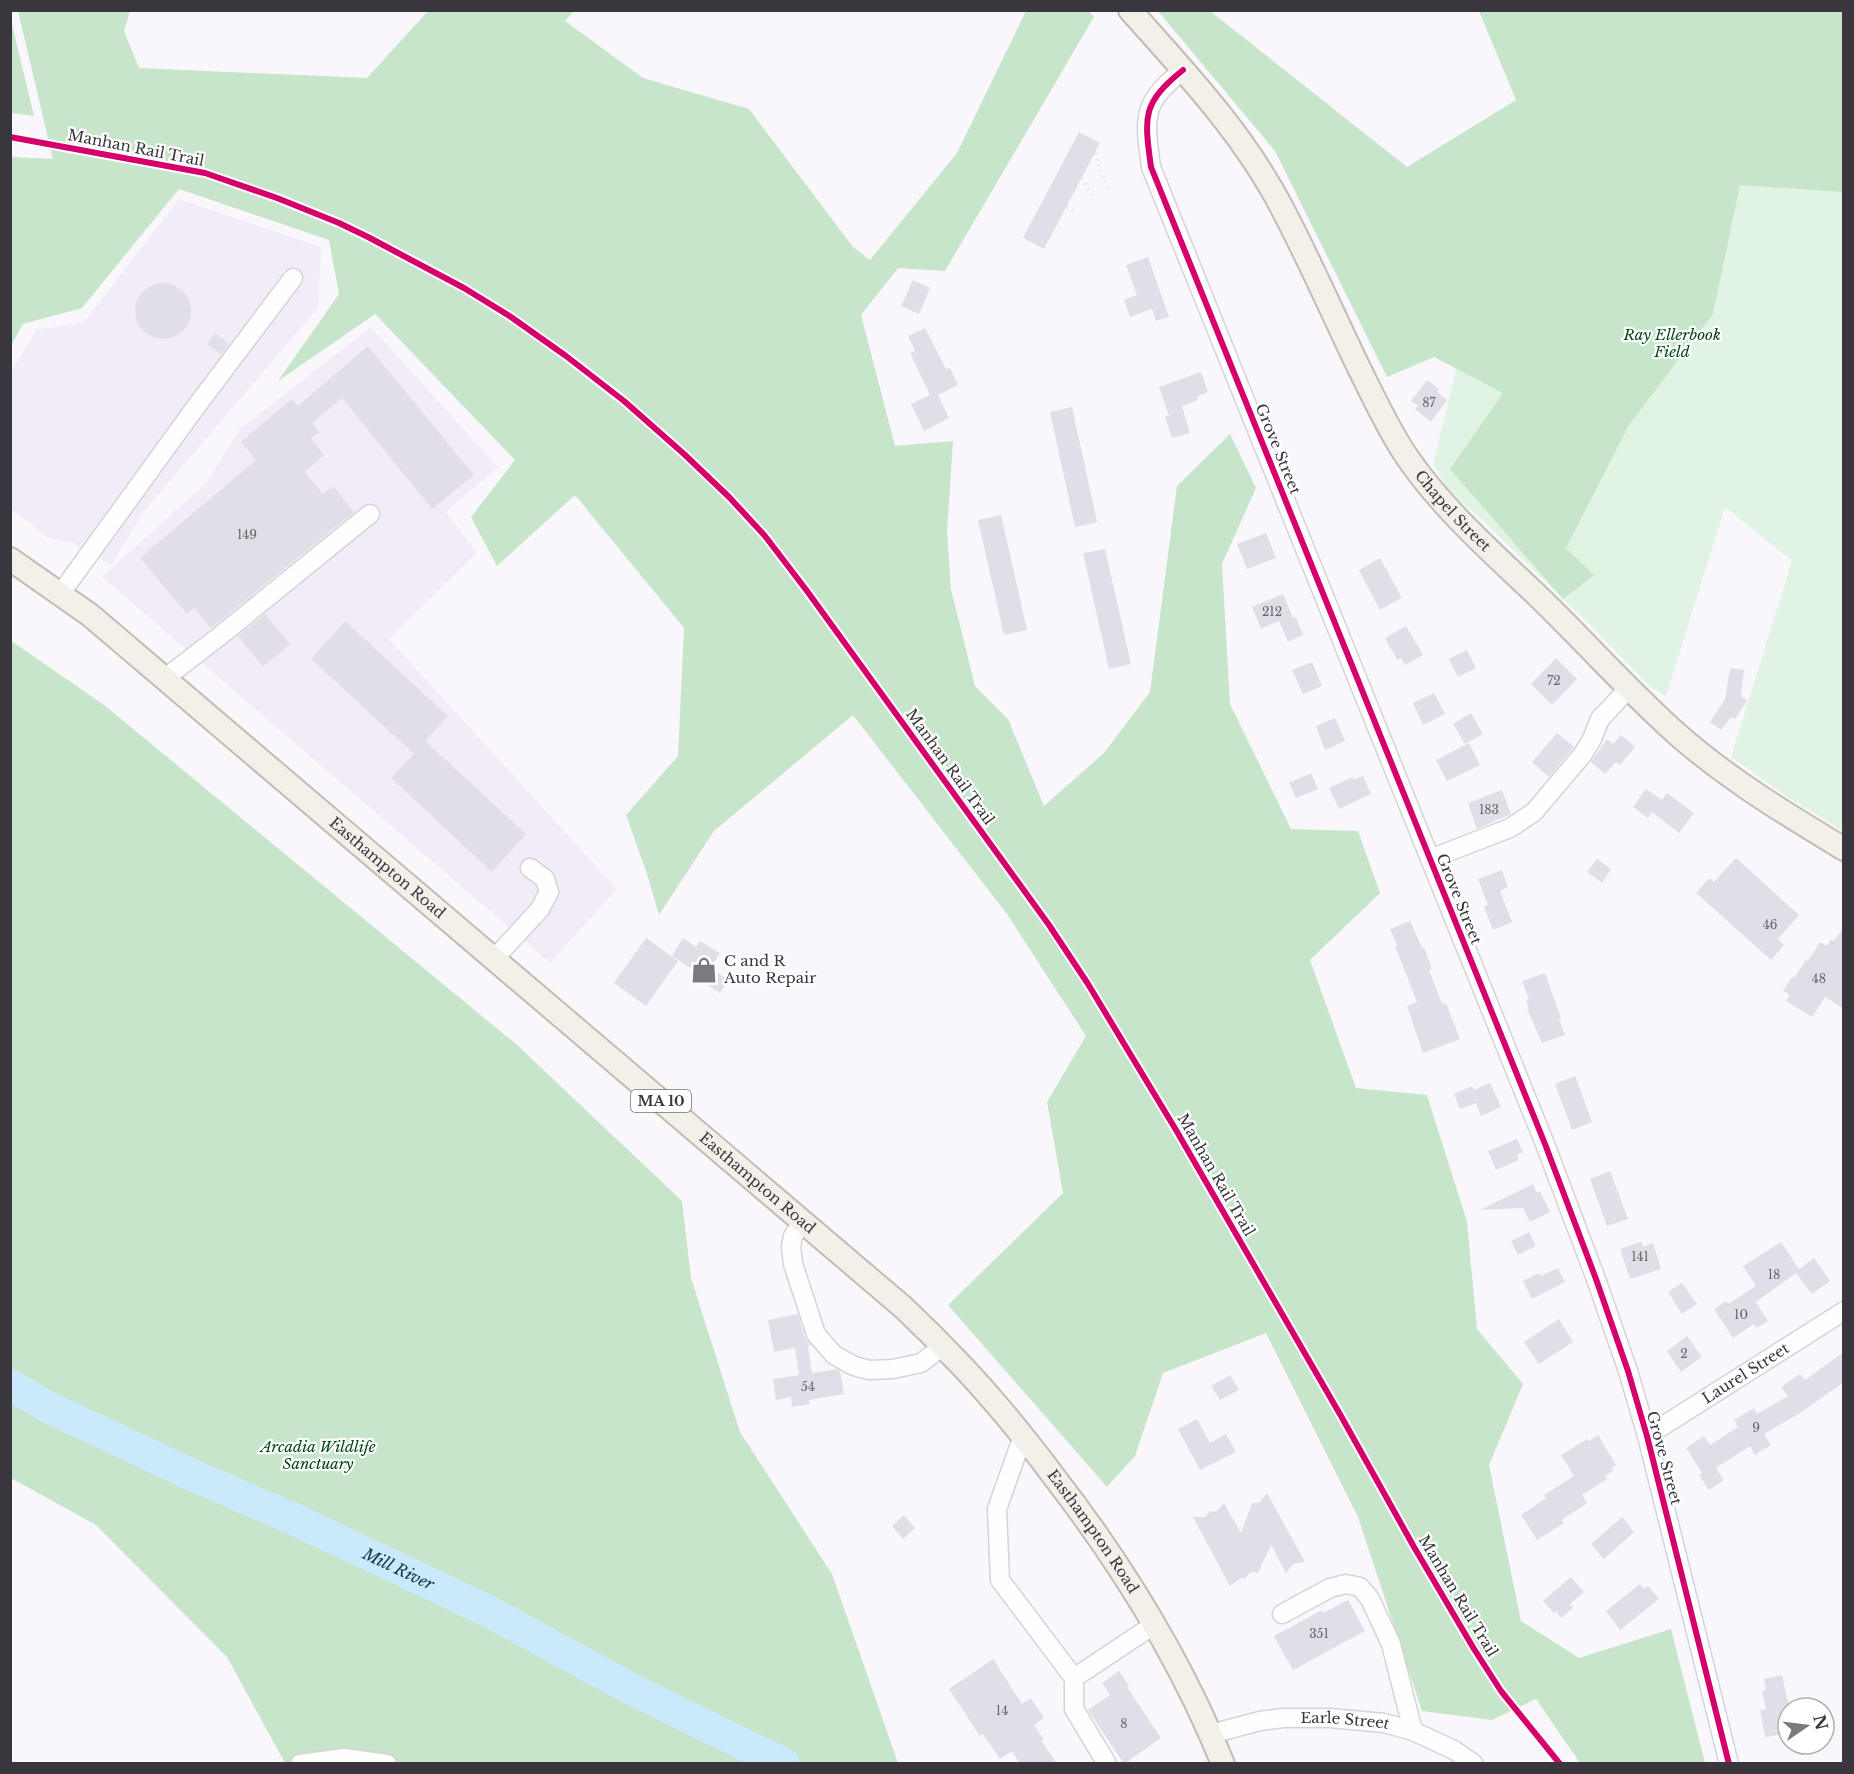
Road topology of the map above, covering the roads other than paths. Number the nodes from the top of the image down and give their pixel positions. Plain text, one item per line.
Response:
1 (1130, 10) edge
2 (1183, 70) junction
3 (293, 278) dead end
4 (370, 514) dead end
5 (10, 558) edge
6 (61, 594) junction
7 (164, 679) junction
8 (1629, 688) junction
9 (1844, 849) edge
10 (1430, 859) junction
11 (530, 868) dead end
12 (494, 959) junction
13 (803, 1221) junction
14 (1844, 1311) edge
15 (943, 1346) junction
16 (1023, 1436) junction
17 (1647, 1436) junction
18 (1282, 1614) dead end
19 (1155, 1624) junction
20 (1074, 1678) junction
21 (1413, 1731) junction
22 (1211, 1734) junction
23 (300, 1764) edge
24 (387, 1764) edge
25 (1107, 1764) edge
26 (1222, 1764) edge
27 (1474, 1764) edge
28 (1729, 1764) edge

1 - 2 main road, Chapel Street
2 - 8 main road, Chapel Street
2 - 10 street, Grove Street
3 - 6 street
4 - 7 street
5 - 6 main road, Easthampton Road / MA 10
6 - 7 main road, Easthampton Road / MA 10
7 - 12 main road, Easthampton Road / MA 10
8 - 9 main road, Chapel Street
8 - 10 street
10 - 17 street, Grove Street
11 - 12 street
12 - 13 main road, Easthampton Road / MA 10
13 - 15 main road, Easthampton Road / MA 10
13 - 15 street
14 - 17 street, Laurel Street
15 - 16 main road, Easthampton Road / MA 10
16 - 19 main road, Easthampton Road / MA 10
16 - 20 street
17 - 28 street, Grove Street
18 - 21 street
19 - 20 street
19 - 22 main road, Easthampton Road / MA 10
20 - 25 street
21 - 22 street, Earle Street
21 - 27 street, Earle Street
22 - 26 main road, MA 10
23 - 24 street

